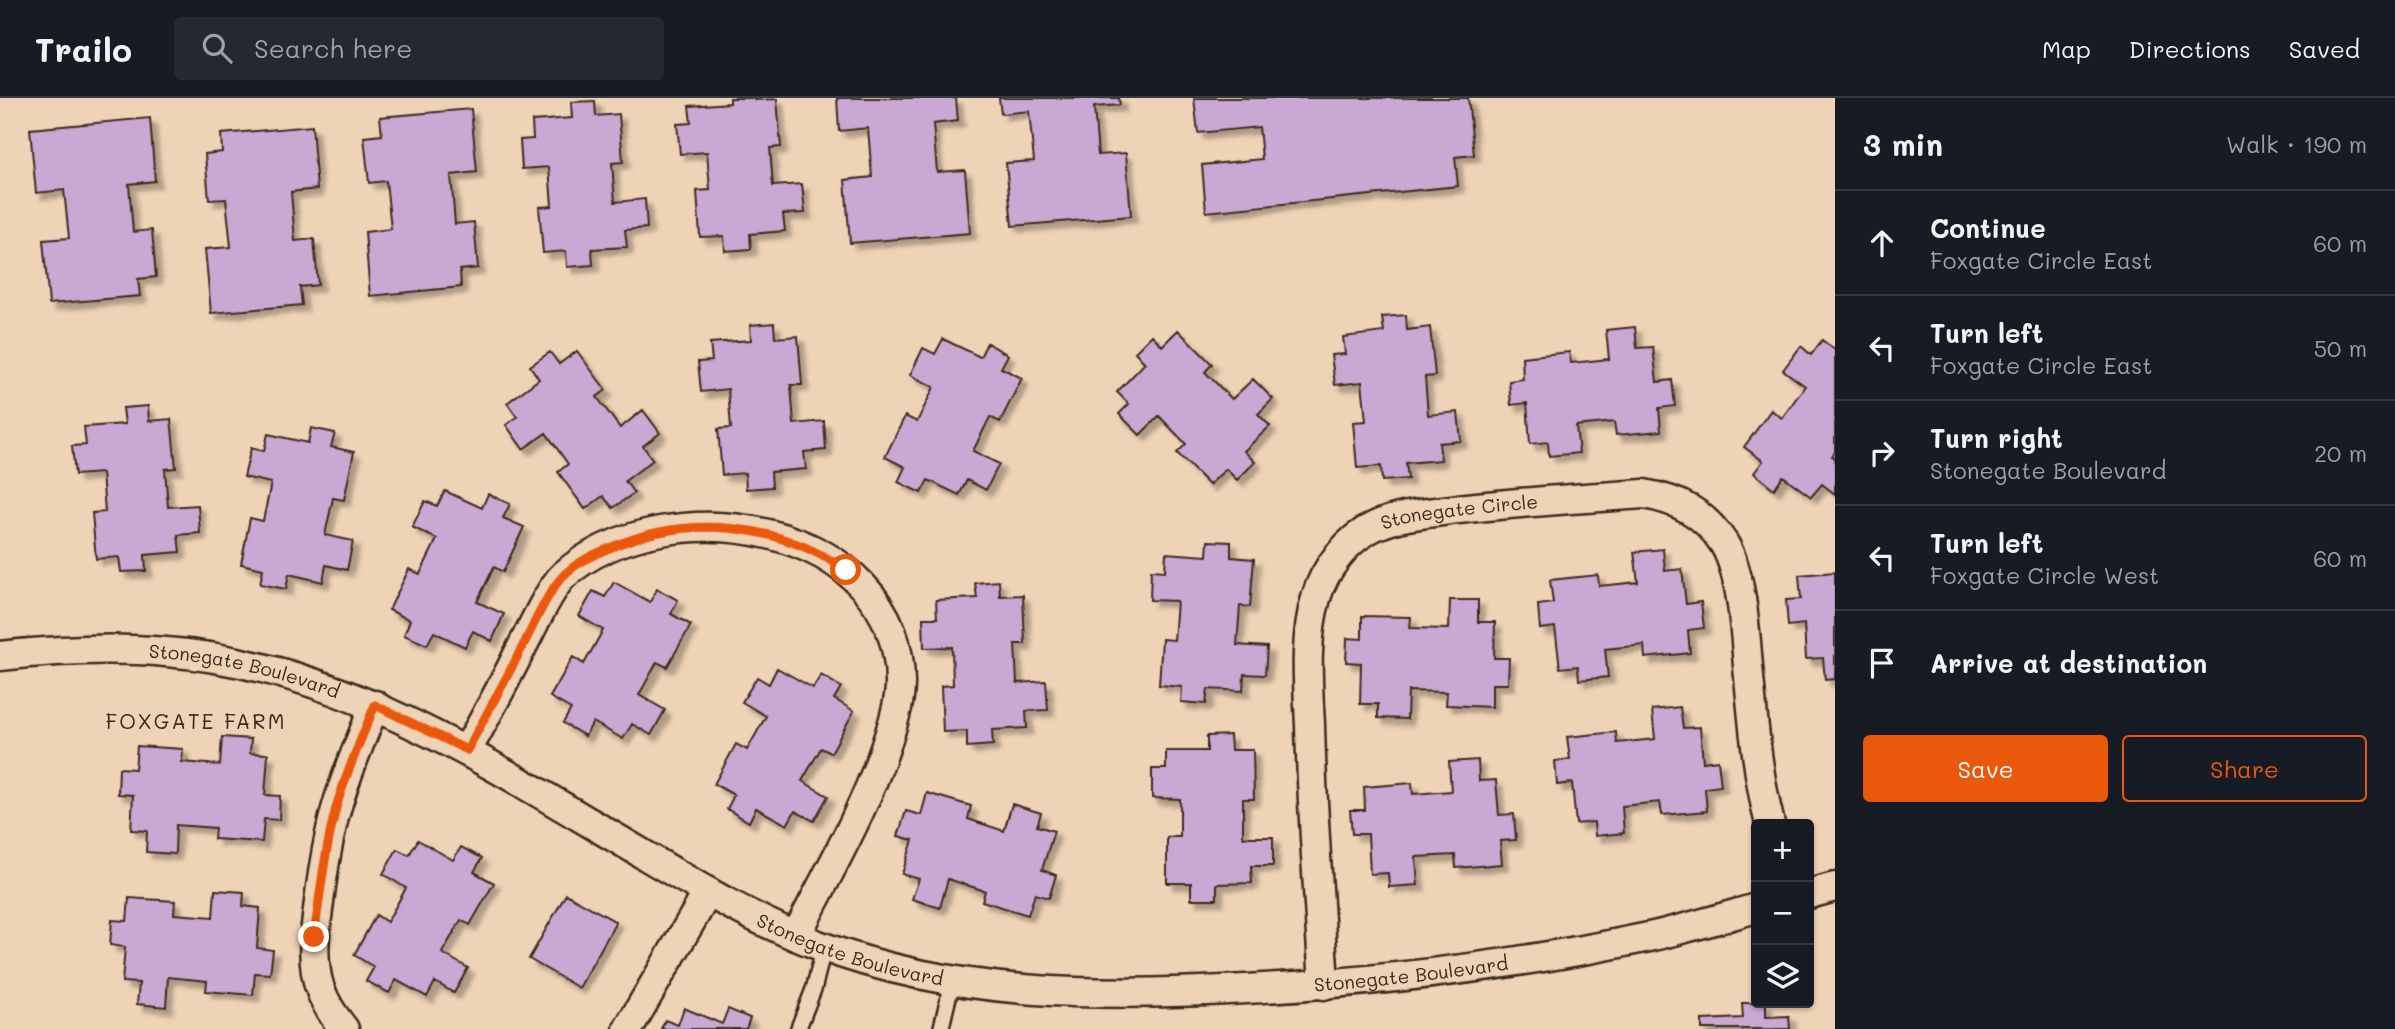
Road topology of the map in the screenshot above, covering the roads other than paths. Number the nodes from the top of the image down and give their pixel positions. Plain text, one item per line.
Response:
1 (0, 656) edge
2 (375, 705) junction
3 (467, 750) junction
4 (1769, 819) edge
5 (1835, 887) edge
6 (708, 892) junction
7 (1814, 893) edge
8 (1751, 909) edge
9 (796, 936) junction
10 (824, 947) junction
11 (952, 982) junction
12 (1324, 985) junction
13 (344, 1029) edge
14 (628, 1029) edge
15 (798, 1029) edge
16 (941, 1029) edge

1 - 2 street, Stonegate Boulevard
2 - 3 street, Stonegate Boulevard
2 - 13 street
3 - 6 street, Stonegate Boulevard
3 - 9 street
4 - 12 street, Stonegate Circle
5 - 7 street
6 - 9 street, Stonegate Boulevard
6 - 14 street
8 - 12 street, Stonegate Boulevard
9 - 10 street, Stonegate Boulevard
10 - 11 street, Stonegate Boulevard
10 - 15 lane
11 - 12 street, Stonegate Boulevard
11 - 16 lane

